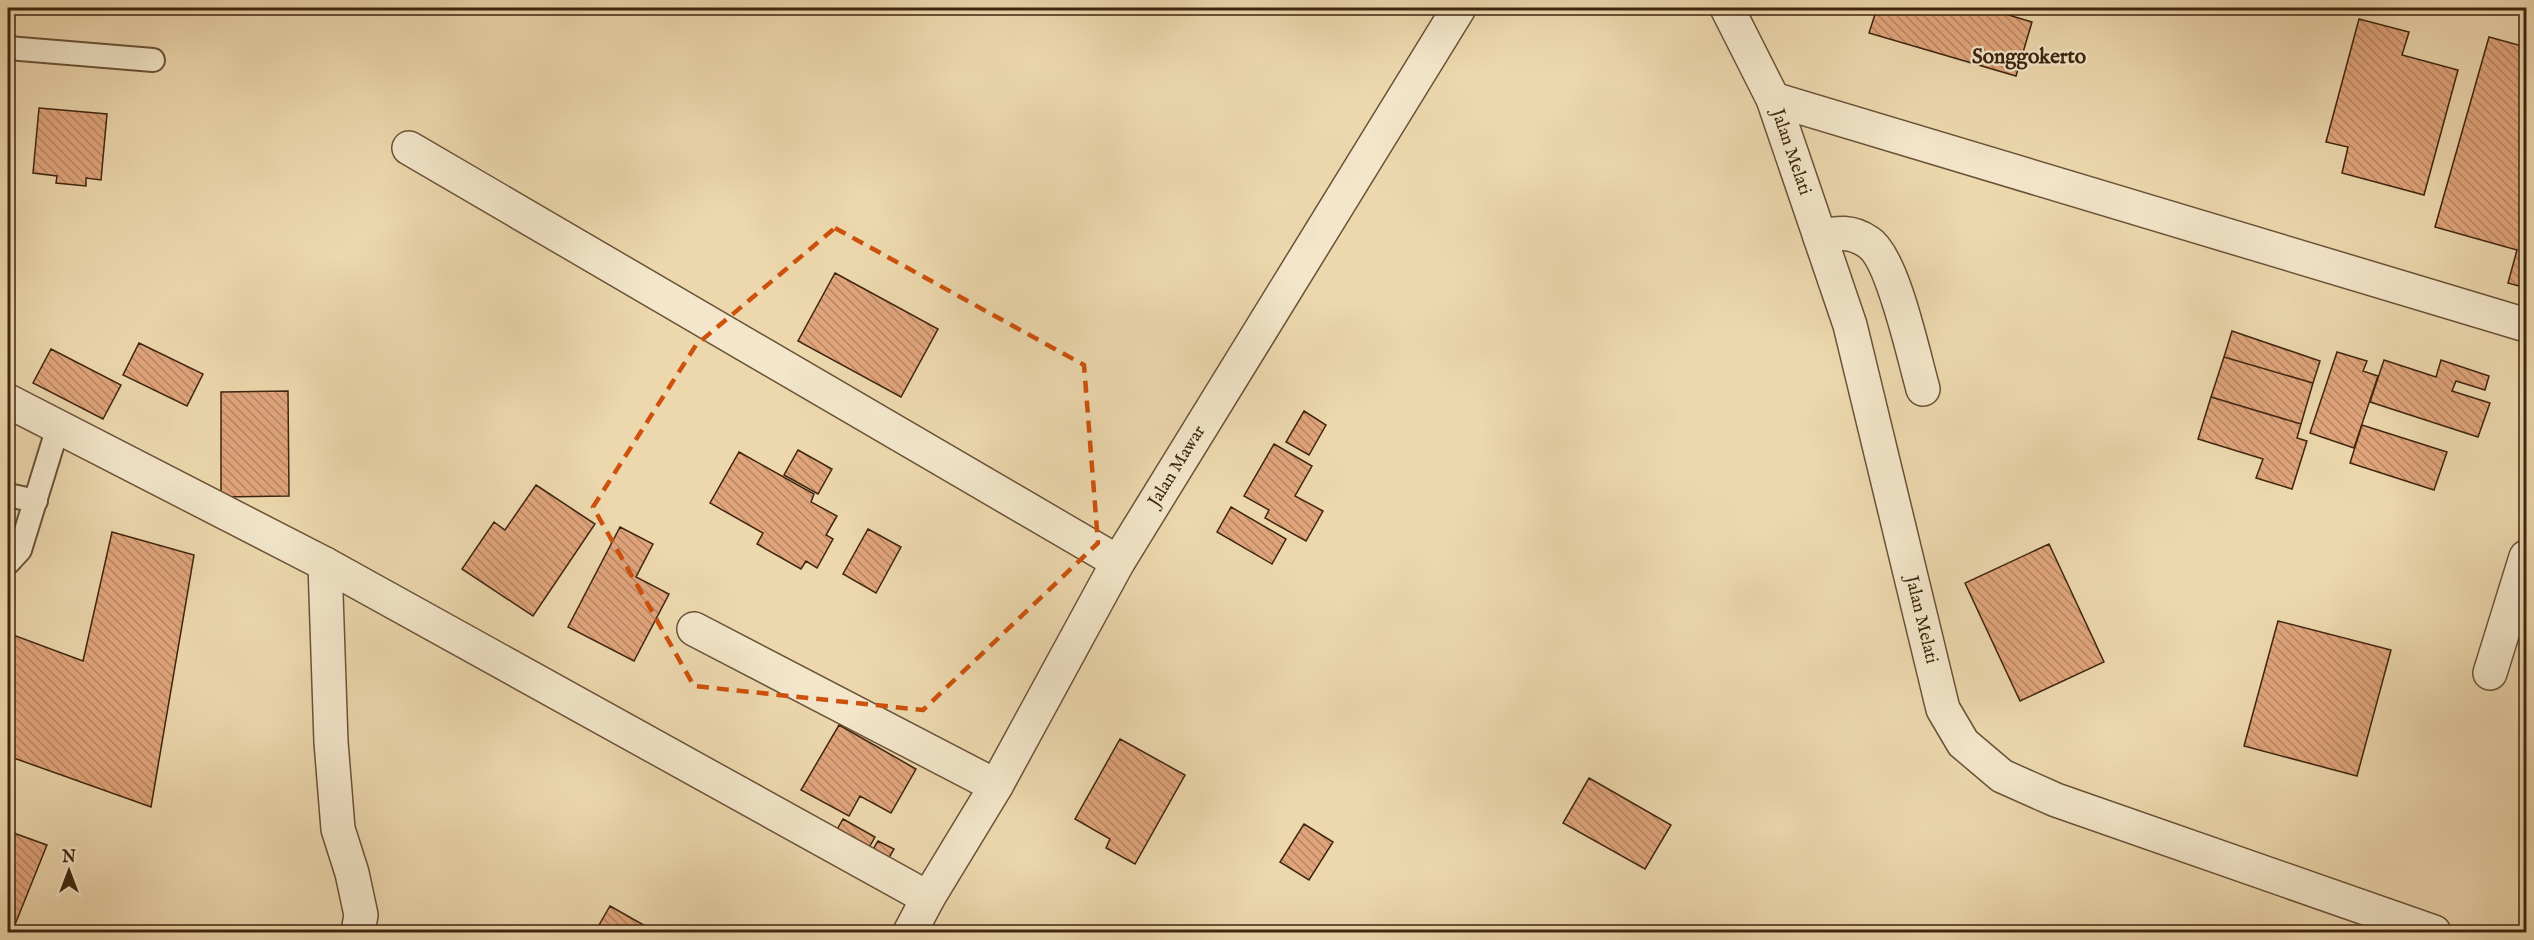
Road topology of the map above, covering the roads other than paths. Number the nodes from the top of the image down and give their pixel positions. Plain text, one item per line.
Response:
1 (1459, 8) edge
2 (1727, 8) edge
3 (8, 48) edge
4 (153, 60) dead end
5 (1773, 99) junction
6 (408, 148) dead end
7 (1820, 237) junction
8 (2526, 325) edge
9 (1923, 389) dead end
10 (8, 401) edge
11 (58, 427) junction
12 (8, 495) edge
13 (36, 501) junction
14 (2526, 557) edge
15 (8, 562) edge
16 (1118, 562) junction
17 (325, 564) junction
18 (694, 628) dead end
19 (2490, 673) dead end
20 (996, 786) junction
21 (928, 898) junction
22 (357, 933) edge
23 (910, 933) edge
24 (2434, 933) edge

1 - 16 street, Jalan Mawar
2 - 5 street, Jalan Melati
3 - 4 lane
5 - 7 street, Jalan Melati
5 - 8 street
6 - 16 street
7 - 9 street
7 - 24 street, Jalan Melati
10 - 11 street
11 - 13 lane
11 - 17 street
12 - 13 lane
13 - 15 lane
14 - 19 street
16 - 20 street, Jalan Mawar
17 - 21 street
17 - 22 street
18 - 20 street
20 - 21 street, Jalan Mawar
21 - 23 street, Jalan Mawar

